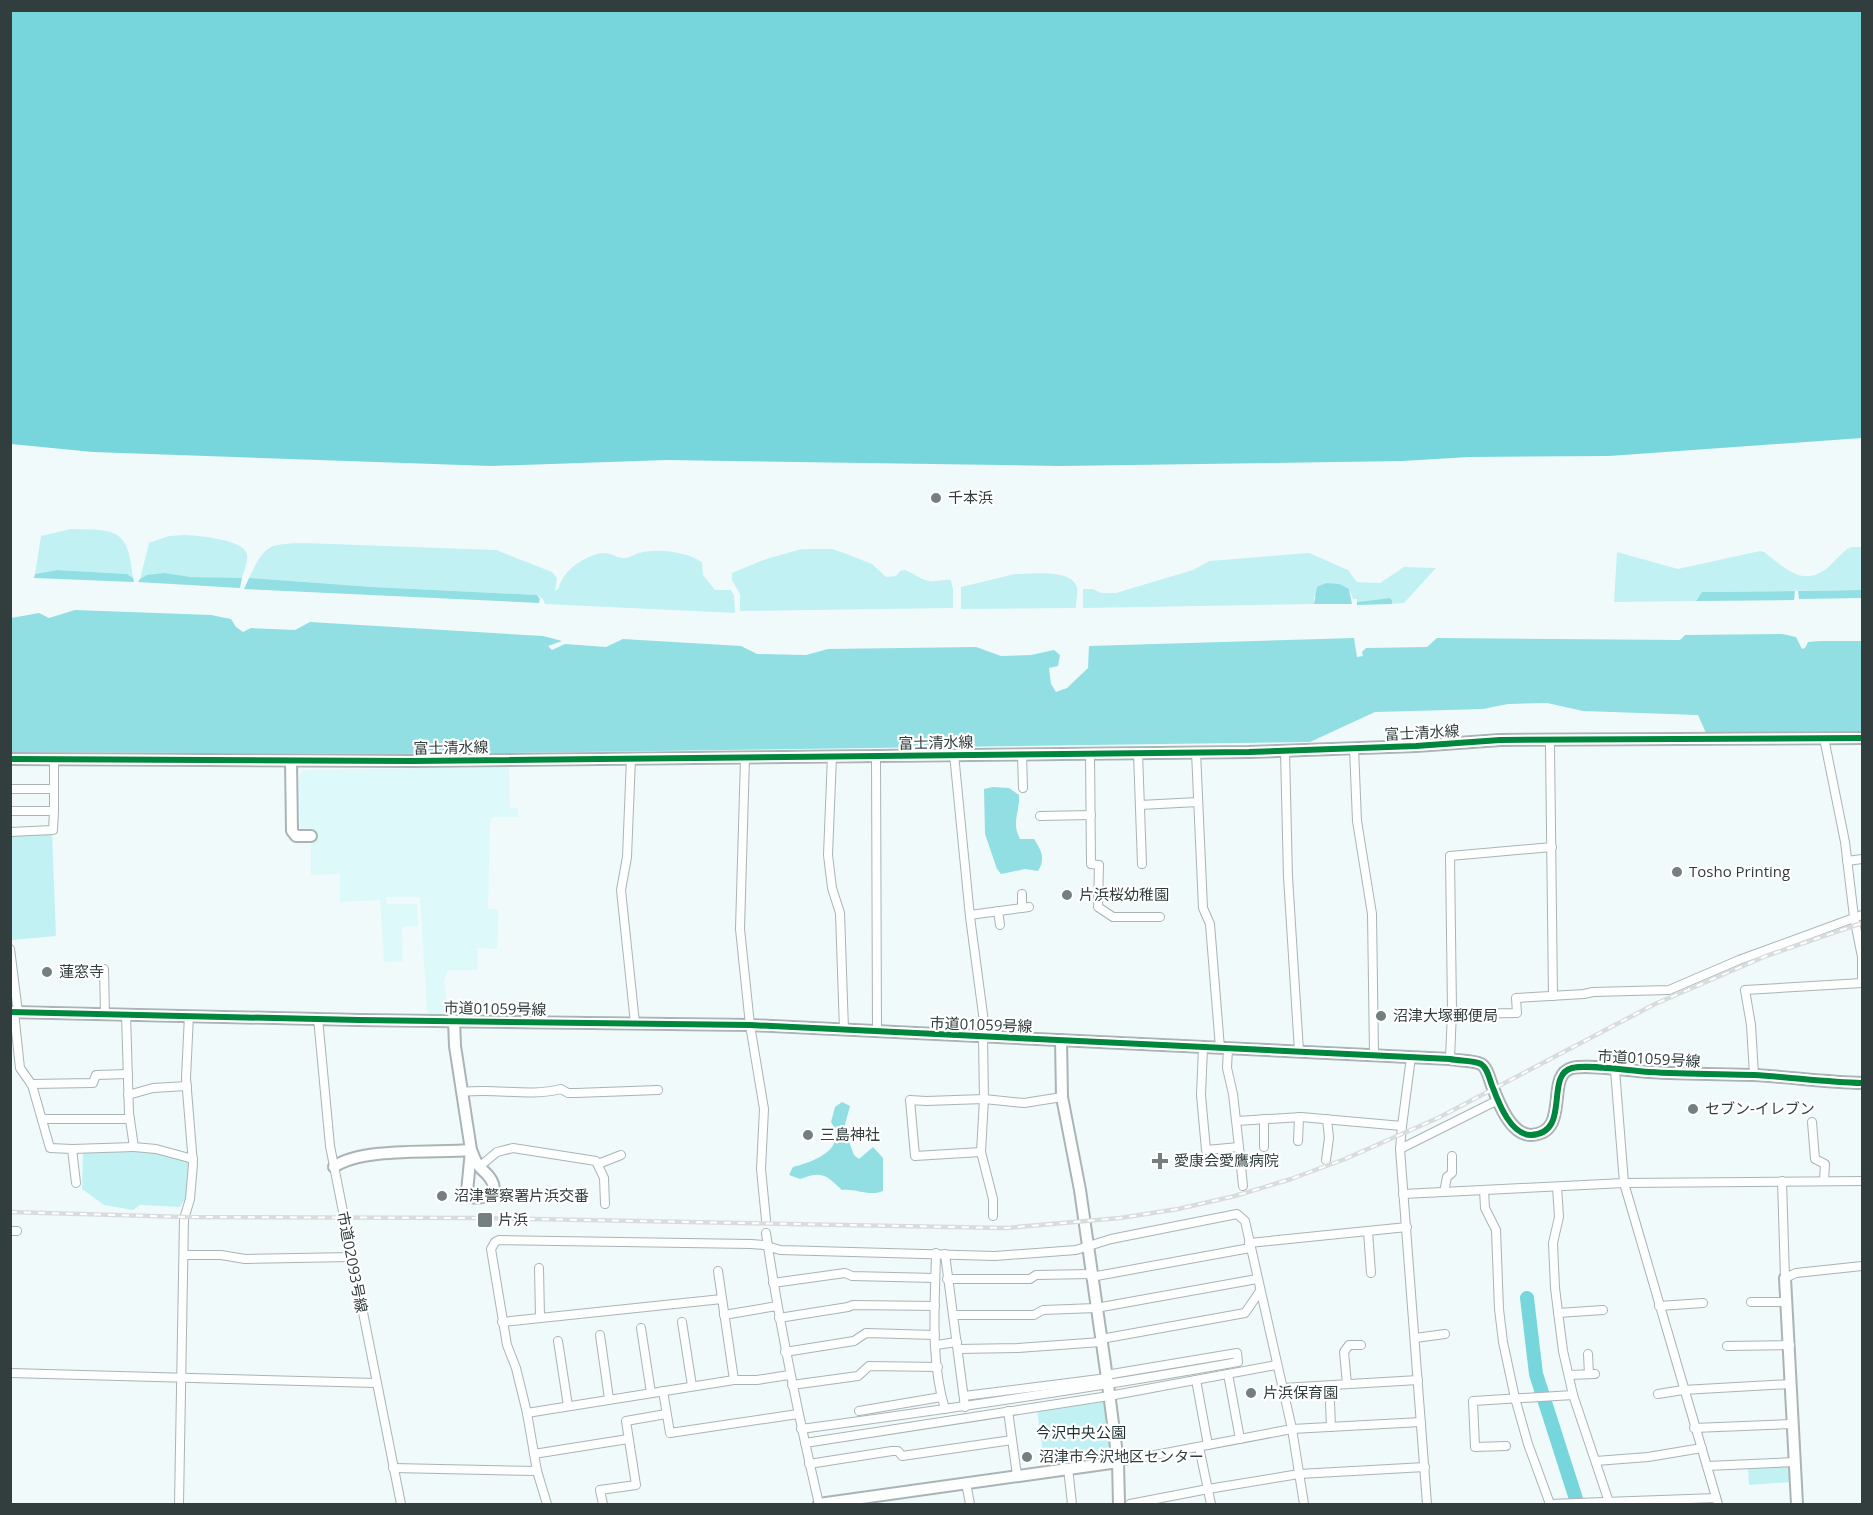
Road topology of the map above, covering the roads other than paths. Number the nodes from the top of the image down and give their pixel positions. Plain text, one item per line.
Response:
1 (1824, 738) junction
2 (1863, 738) edge
3 (1550, 747) dead end
4 (1354, 748) junction
5 (1285, 751) junction
6 (1196, 752) junction
7 (1090, 753) junction
8 (1138, 753) junction
9 (954, 754) junction
10 (1022, 754) junction
11 (832, 756) junction
12 (876, 756) junction
13 (631, 758) junction
14 (745, 758) junction
15 (10, 759) edge
16 (54, 760) junction
17 (291, 761) junction
18 (1023, 788) dead end
19 (10, 789) edge
20 (54, 789) junction
21 (1198, 802) junction
22 (1140, 805) junction
23 (10, 811) edge
24 (54, 811) junction
25 (1091, 815) junction
26 (1040, 816) dead end
27 (10, 832) edge
28 (311, 836) dead end
29 (1552, 847) junction
30 (1863, 859) edge
31 (1847, 861) junction
32 (1142, 864) dead end
33 (1022, 894) dead end
34 (998, 911) junction
35 (970, 915) junction
36 (1858, 916) edge
37 (1160, 917) dead end
38 (1000, 925) dead end
39 (10, 949) edge
40 (104, 969) dead end
41 (1862, 976) edge
42 (1862, 983) edge
43 (1553, 996) junction
44 (14, 1012) edge
45 (105, 1014) junction
46 (126, 1014) junction
47 (1452, 1014) junction
48 (189, 1015) junction
49 (318, 1018) junction
50 (454, 1020) junction
51 (634, 1023) junction
52 (750, 1025) junction
53 (844, 1030) junction
54 (877, 1031) junction
55 (984, 1037) junction
56 (1061, 1040) junction
57 (1203, 1047) junction
58 (1224, 1048) junction
59 (1299, 1050) junction
60 (1374, 1054) junction
61 (1411, 1057) junction
62 (1450, 1059) junction
63 (1615, 1070) junction
64 (128, 1074) junction
65 (1754, 1075) junction
66 (1863, 1083) edge
67 (31, 1084) junction
68 (187, 1086) junction
69 (658, 1090) dead end
70 (463, 1092) junction
71 (128, 1095) junction
72 (1062, 1097) junction
73 (984, 1099) junction
74 (1498, 1100) junction
75 (1299, 1117) junction
76 (42, 1119) junction
77 (130, 1119) junction
78 (1264, 1119) junction
79 (1327, 1119) junction
80 (1238, 1121) junction
81 (1812, 1122) dead end
82 (1402, 1126) junction
83 (1298, 1141) dead end
84 (134, 1147) junction
85 (1239, 1147) junction
86 (1264, 1147) dead end
87 (72, 1149) junction
88 (1400, 1149) junction
89 (471, 1150) junction
90 (981, 1152) junction
91 (621, 1155) dead end
92 (1452, 1156) dead end
93 (193, 1159) junction
94 (1326, 1160) dead end
95 (333, 1162) junction
96 (598, 1164) junction
97 (479, 1167) junction
98 (1782, 1181) junction
99 (1824, 1181) junction
100 (1863, 1181) edge
101 (76, 1183) dead end
102 (1624, 1183) junction
103 (1243, 1186) dead end
104 (1557, 1187) junction
105 (1484, 1190) junction
106 (1444, 1192) junction
107 (1403, 1194) junction
108 (605, 1204) dead end
109 (993, 1216) dead end
110 (766, 1220) dead end
111 (1407, 1227) junction
112 (1368, 1231) junction
113 (766, 1233) dead end
114 (1249, 1246) junction
115 (769, 1247) junction
116 (1086, 1247) junction
117 (940, 1254) junction
118 (184, 1255) junction
119 (352, 1257) junction
120 (1863, 1266) edge
121 (539, 1268) dead end
122 (718, 1271) dead end
123 (1371, 1273) dead end
124 (1091, 1276) junction
125 (936, 1278) junction
126 (1785, 1278) junction
127 (947, 1279) junction
128 (1257, 1279) junction
129 (773, 1283) junction
130 (1260, 1291) junction
131 (722, 1299) junction
132 (1751, 1302) dead end
133 (1787, 1302) junction
134 (1703, 1303) dead end
135 (777, 1306) junction
136 (934, 1306) junction
137 (1659, 1306) junction
138 (1096, 1308) junction
139 (1603, 1310) dead end
140 (1558, 1313) junction
141 (953, 1315) junction
142 (724, 1316) junction
143 (540, 1317) junction
144 (779, 1318) junction
145 (502, 1322) junction
146 (682, 1322) dead end
147 (641, 1328) dead end
148 (1445, 1334) dead end
149 (600, 1335) dead end
150 (935, 1335) junction
151 (1415, 1338) junction
152 (558, 1341) dead end
153 (1101, 1341) junction
154 (936, 1345) junction
155 (1361, 1345) dead end
156 (1790, 1345) junction
157 (958, 1346) junction
158 (1727, 1346) dead end
159 (785, 1352) junction
160 (1588, 1354) dead end
161 (1276, 1365) junction
162 (938, 1367) junction
163 (10, 1373) edge
164 (1228, 1374) junction
165 (789, 1375) junction
166 (1569, 1375) junction
167 (182, 1377) junction
168 (734, 1380) junction
169 (1196, 1380) junction
170 (1418, 1380) junction
171 (376, 1383) junction
172 (1107, 1384) junction
173 (1347, 1384) junction
174 (1791, 1384) junction
175 (792, 1385) junction
176 (692, 1386) junction
177 (1282, 1388) junction
178 (1683, 1390) junction
179 (663, 1391) junction
180 (651, 1393) junction
181 (1658, 1394) dead end
182 (1573, 1395) junction
183 (964, 1396) junction
184 (941, 1397) junction
185 (1515, 1398) junction
186 (609, 1399) junction
187 (1330, 1403) dead end
188 (568, 1406) junction
189 (965, 1407) junction
190 (945, 1409) junction
191 (859, 1411) dead end
192 (1008, 1411) junction
193 (527, 1413) junction
194 (666, 1414) junction
195 (798, 1414) junction
196 (869, 1420) junction
197 (1421, 1422) junction
198 (1793, 1424) junction
199 (1331, 1427) junction
200 (1694, 1428) junction
201 (801, 1429) junction
202 (1292, 1429) junction
203 (872, 1432) junction
204 (628, 1439) junction
205 (1240, 1439) junction
206 (1012, 1440) junction
207 (804, 1443) junction
208 (1208, 1445) junction
209 (1506, 1446) dead end
210 (1199, 1447) junction
211 (1702, 1448) junction
212 (534, 1454) junction
213 (1596, 1461) junction
214 (1118, 1462) junction
215 (1795, 1462) junction
216 (810, 1464) junction
217 (1707, 1466) junction
218 (1425, 1467) junction
219 (393, 1468) junction
220 (1068, 1468) junction
221 (537, 1471) junction
222 (1299, 1474) junction
223 (1017, 1475) junction
224 (966, 1483) junction
225 (1208, 1489) junction
226 (1717, 1501) edge
227 (1609, 1502) junction
228 (179, 1504) edge
229 (401, 1504) edge
230 (547, 1504) edge
231 (603, 1504) edge
232 (819, 1504) edge
233 (970, 1504) edge
234 (1072, 1504) edge
235 (1119, 1504) edge
236 (1130, 1504) edge
237 (1211, 1504) edge
238 (1304, 1504) edge
239 (1427, 1504) edge
240 (1550, 1504) edge
241 (1797, 1504) edge

1 - 2 street, 富士清水線
1 - 4 street, 富士清水線
1 - 31 street
3 - 29 street
4 - 5 street, 富士清水線
4 - 60 street
5 - 6 street, 富士清水線
5 - 59 street
6 - 8 street, 富士清水線
6 - 21 street
7 - 8 street, 富士清水線
7 - 10 street, 富士清水線
7 - 25 street
8 - 22 street
9 - 10 street, 富士清水線
9 - 12 street, 富士清水線
9 - 35 street
10 - 18 street
11 - 12 street, 富士清水線
11 - 14 street, 富士清水線
11 - 53 street
12 - 54 street
13 - 14 street, 富士清水線
13 - 17 street, 富士清水線
13 - 51 street
14 - 52 street
15 - 16 street, 富士清水線
16 - 17 street, 富士清水線
16 - 20 street
17 - 28 street
19 - 20 street
20 - 24 street
21 - 22 street
21 - 58 street
22 - 32 street
23 - 24 street
24 - 27 street
25 - 26 street
25 - 37 street
29 - 43 street
29 - 47 street
30 - 31 street
31 - 36 street
33 - 34 street
34 - 35 street
34 - 38 street
35 - 55 street
36 - 41 street
36 - 43 street
39 - 44 street
40 - 45 street
41 - 42 street
42 - 65 street
43 - 47 street
44 - 45 street, 市道01059号線
44 - 67 street
45 - 46 street, 市道01059号線
46 - 48 street, 市道01059号線
46 - 64 street
47 - 62 street
48 - 49 street, 市道01059号線
48 - 68 street
49 - 50 street, 市道01059号線
49 - 95 street, 市道02093号線
50 - 51 street, 市道01059号線
50 - 70 street
51 - 52 street, 市道01059号線
52 - 53 street, 市道01059号線
52 - 110 street
53 - 54 street, 市道01059号線
54 - 55 street, 市道01059号線
55 - 56 street, 市道01059号線
55 - 73 street
56 - 57 street, 市道01059号線
56 - 72 street
57 - 58 street, 市道01059号線
57 - 85 street
58 - 59 street, 市道01059号線
58 - 80 street
59 - 60 street, 市道01059号線
60 - 61 street, 市道01059号線
61 - 62 street, 市道01059号線
61 - 82 street
62 - 74 street, 市道01059号線
63 - 65 street, 市道01059号線
63 - 74 street, 市道01059号線
63 - 102 street
64 - 67 street
64 - 71 street
65 - 66 street, 市道01059号線
67 - 76 street
68 - 71 street
68 - 93 street
69 - 70 street
70 - 89 street
71 - 77 street
72 - 73 street
72 - 116 street
73 - 90 street
73 - 90 street
74 - 88 street
75 - 78 street
75 - 79 street
75 - 83 street
76 - 77 street
76 - 87 street
77 - 84 street
78 - 80 street
78 - 86 street
79 - 82 street
79 - 94 street
80 - 85 street
81 - 99 street
82 - 88 street
84 - 87 street
84 - 93 street
85 - 103 street
87 - 101 street
88 - 107 street
89 - 95 street
89 - 97 street
89 - 97 street
90 - 109 street
91 - 96 street
92 - 106 street
93 - 118 street
95 - 119 street, 市道02093号線
96 - 97 street
96 - 108 street
98 - 99 street
98 - 102 street
98 - 126 street
99 - 100 street
102 - 104 street
102 - 137 street
104 - 105 street
104 - 140 street
105 - 106 street
105 - 185 street
106 - 107 street
107 - 111 street
111 - 112 street
111 - 151 street
112 - 114 street
112 - 123 street
113 - 115 street
114 - 116 street
114 - 124 street
114 - 128 street
115 - 117 street
115 - 129 street
115 - 145 street
116 - 117 street
116 - 124 street
117 - 125 street
117 - 127 street
118 - 119 street
118 - 167 street
119 - 171 street, 市道02093号線
120 - 126 street
121 - 143 street
122 - 131 street
124 - 127 street
124 - 138 street
125 - 129 street
125 - 136 street
126 - 133 street
127 - 141 street
128 - 130 street
128 - 138 street
129 - 135 street
130 - 153 street
130 - 161 street
131 - 142 street
131 - 143 street
132 - 133 street
133 - 156 street
134 - 137 street
135 - 142 street
135 - 144 street
136 - 144 street
136 - 150 street
137 - 178 street
138 - 141 street
138 - 153 street
139 - 140 street
140 - 166 street
141 - 157 street
142 - 168 street
143 - 145 street
144 - 159 street
145 - 193 street
146 - 176 street
147 - 180 street
148 - 151 street
149 - 186 street
150 - 154 street
150 - 159 street
151 - 170 street
152 - 188 street
153 - 157 street
153 - 172 street
154 - 157 street
154 - 162 street
155 - 173 street
156 - 158 street
156 - 174 street
157 - 183 street
159 - 165 street
160 - 166 street
161 - 164 street
161 - 177 street
162 - 175 street
162 - 184 street
163 - 167 street
164 - 169 street
164 - 205 street
165 - 168 street
165 - 175 street
166 - 182 street
167 - 171 street
167 - 228 street
168 - 176 street
169 - 172 street
169 - 208 street
170 - 173 street
170 - 197 street
171 - 219 street, 市道02093号線
172 - 172 street
172 - 183 street
172 - 189 street
172 - 192 street
172 - 214 street
173 - 177 street
174 - 178 street
174 - 198 street
175 - 195 street
176 - 179 street
177 - 202 street
178 - 181 street
178 - 200 street
179 - 180 street
179 - 194 street
180 - 186 street
182 - 185 street
182 - 213 street
183 - 189 street
184 - 190 street
184 - 191 street
185 - 209 street
185 - 240 street
186 - 188 street
187 - 199 street
188 - 193 street
189 - 190 street
190 - 196 street
192 - 203 street
192 - 206 street
193 - 212 street
194 - 195 street
194 - 204 street
195 - 201 street
196 - 201 street
196 - 203 street
197 - 199 street
197 - 218 street
198 - 200 street
198 - 215 street
199 - 202 street
200 - 211 street
201 - 207 street
202 - 205 street
202 - 222 street
203 - 207 street
204 - 212 street
204 - 231 street
205 - 208 street
206 - 216 street
206 - 223 street
207 - 216 street
208 - 210 street
210 - 214 street
210 - 225 street
211 - 213 street
211 - 217 street
212 - 221 street
213 - 227 street
214 - 220 street
214 - 235 street
215 - 217 street
215 - 241 street
216 - 232 street
217 - 226 street
218 - 222 street
218 - 239 street
219 - 221 street
219 - 229 street, 市道02093号線
220 - 223 street
220 - 234 street
221 - 230 street
222 - 225 street
222 - 238 street
223 - 224 street
224 - 232 street
224 - 233 street
225 - 236 street
225 - 237 street
226 - 227 street
227 - 240 street

